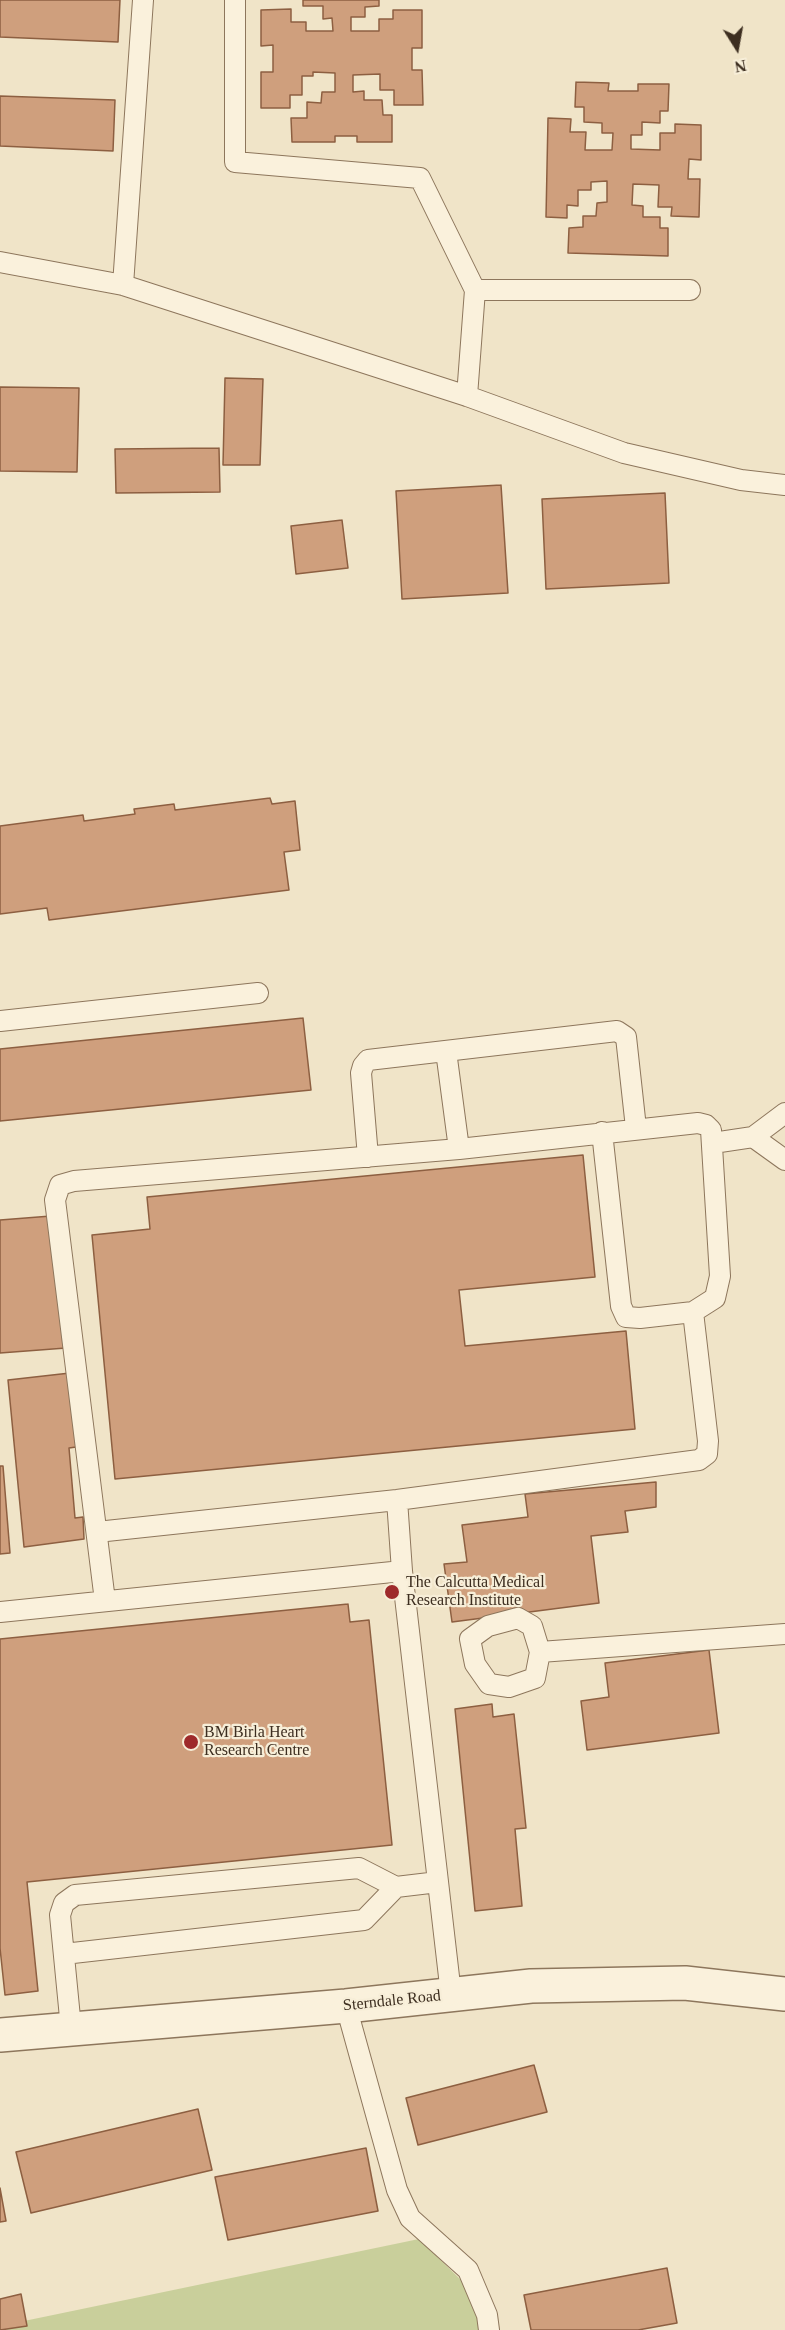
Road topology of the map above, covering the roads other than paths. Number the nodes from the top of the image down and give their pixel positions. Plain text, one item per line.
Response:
1 (142, 0) edge
2 (235, 0) edge
3 (0, 262) edge
4 (123, 285) junction
5 (475, 290) junction
6 (690, 290) dead end
7 (467, 396) junction
8 (785, 485) edge
9 (258, 993) dead end
10 (0, 1021) edge
11 (446, 1051) junction
12 (785, 1113) edge
13 (636, 1128) junction
14 (602, 1132) junction
15 (753, 1137) junction
16 (713, 1143) junction
17 (459, 1149) junction
18 (368, 1157) junction
19 (785, 1160) edge
20 (693, 1312) junction
21 (397, 1500) junction
22 (97, 1532) junction
23 (402, 1571) junction
24 (105, 1601) junction
25 (0, 1612) edge
26 (785, 1634) edge
27 (540, 1652) dead end
28 (438, 1882) junction
29 (396, 1887) junction
30 (64, 1954) junction
31 (451, 1994) junction
32 (785, 1994) edge
33 (346, 2006) junction
34 (71, 2028) junction
35 (0, 2035) edge
36 (489, 2330) edge

1 - 4 lane
2 - 5 lane
3 - 4 lane
4 - 7 lane
5 - 6 lane
5 - 7 lane
7 - 8 lane
9 - 10 lane
11 - 13 lane
11 - 17 lane
11 - 18 lane
12 - 15 lane
13 - 14 lane
13 - 16 lane
14 - 17 lane
14 - 20 lane
15 - 16 lane
15 - 19 lane
16 - 20 lane
17 - 18 lane
18 - 22 lane
20 - 21 lane
21 - 22 lane
21 - 23 lane
22 - 24 lane
23 - 24 lane
23 - 28 lane
24 - 25 lane
26 - 27 lane
28 - 29 lane
28 - 31 lane
29 - 30 lane
29 - 30 lane
30 - 34 lane
31 - 32 street, Sterndale Road
31 - 33 street, Sterndale Road
33 - 34 street, Sterndale Road
33 - 36 lane
34 - 35 street, Sterndale Road

